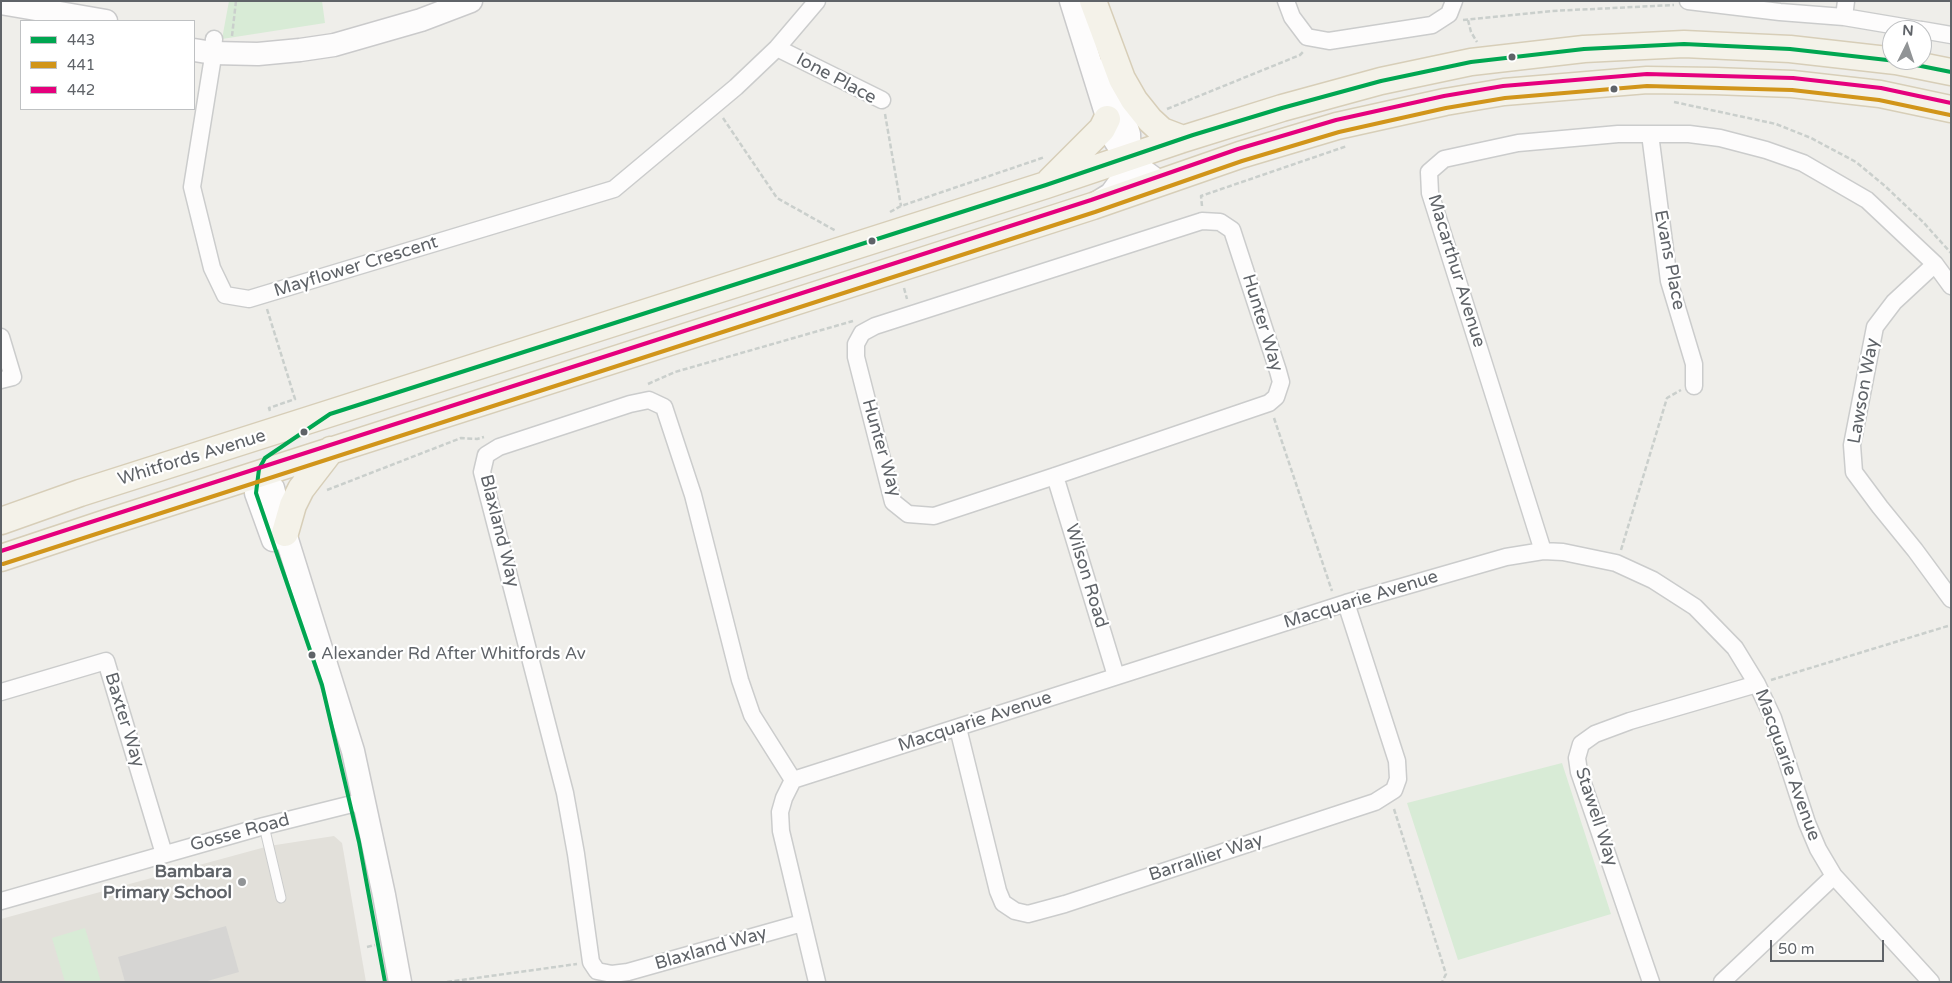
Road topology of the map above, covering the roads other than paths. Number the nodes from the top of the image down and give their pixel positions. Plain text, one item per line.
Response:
1 (434, 1) edge
2 (471, 1) edge
3 (817, 1) edge
4 (1071, 1) edge
5 (1086, 1) edge
6 (1093, 1) edge
7 (1286, 1) edge
8 (1454, 1) edge
9 (1688, 1) edge
10 (1, 3) edge
11 (1845, 9) edge
12 (1, 18) edge
13 (100, 20) edge
14 (1885, 20) edge
15 (20, 21) edge
16 (1932, 32) edge
17 (1951, 35) edge
18 (209, 44) edge
19 (777, 48) junction
20 (1951, 72) edge
21 (882, 100) road end
22 (1951, 109) edge
23 (1107, 119) junction
24 (1650, 134) junction
25 (1183, 139) junction
26 (1128, 159) junction
27 (1160, 182) junction
28 (1046, 185) junction
29 (1093, 206) junction
30 (1935, 264) junction
31 (1951, 286) edge
32 (1, 337) edge
33 (1, 380) edge
34 (1694, 386) road end
35 (330, 414) junction
36 (331, 450) junction
37 (259, 474) junction
38 (1056, 476) junction
39 (80, 493) junction
40 (1, 521) edge
41 (284, 533) junction
42 (1543, 551) junction
43 (1, 558) edge
44 (1951, 599) edge
45 (1342, 605) junction
46 (1116, 676) junction
47 (1757, 684) junction
48 (1, 692) edge
49 (958, 728) junction
50 (793, 780) junction
51 (357, 803) junction
52 (264, 826) junction
53 (164, 854) junction
54 (1834, 876) junction
55 (281, 898) dead end
56 (1, 901) edge
57 (802, 923) junction
58 (385, 982) edge
59 (400, 982) edge
60 (817, 982) edge
61 (1651, 982) edge
62 (1722, 982) edge
63 (1931, 982) edge

1 - 18 street
2 - 18 street
3 - 19 street, Mayflower Crescent
4 - 23 street
5 - 26 street
6 - 25 main road
7 - 8 street
9 - 11 street
10 - 13 street
11 - 14 street
12 - 15 street
16 - 17 street
18 - 19 street, Mayflower Crescent
19 - 21 street, Ione Place
20 - 25 main road, Whitfords Avenue
22 - 27 main road, Whitfords Avenue
23 - 26 street
23 - 28 main road
24 - 30 street, Macarthur Avenue
24 - 34 street, Evans Place
24 - 42 street, Macarthur Avenue
25 - 26 main road, Whitfords Avenue
26 - 27 street
26 - 28 main road, Whitfords Avenue
26 - 29 street
27 - 29 main road, Whitfords Avenue
28 - 35 main road, Whitfords Avenue
29 - 36 main road, Whitfords Avenue
30 - 31 street, Macarthur Avenue
30 - 44 street, Lawson Way
32 - 33 street
35 - 37 main road
35 - 39 main road, Whitfords Avenue
36 - 37 main road, Whitfords Avenue
36 - 41 main road
37 - 39 main road
37 - 41 street
37 - 43 main road, Whitfords Avenue
37 - 51 street
38 - 38 street, Hunter Way
38 - 46 street, Wilson Road
39 - 40 main road, Whitfords Avenue
41 - 51 street
42 - 45 street, Macquarie Avenue
42 - 47 street, Macquarie Avenue
45 - 46 street, Macquarie Avenue
45 - 49 street, Barrallier Way
46 - 49 street, Macquarie Avenue
47 - 54 street, Macquarie Avenue
47 - 61 street, Stawell Way
48 - 53 street, Baxter Way
49 - 50 street, Macquarie Avenue
50 - 57 street
50 - 57 street, Blaxland Way
51 - 52 street, Gosse Road
51 - 58 street
51 - 59 street
52 - 53 street, Gosse Road
52 - 55 lane
53 - 56 street, Gosse Road
54 - 62 street
54 - 63 street, Macquarie Avenue
57 - 60 street

